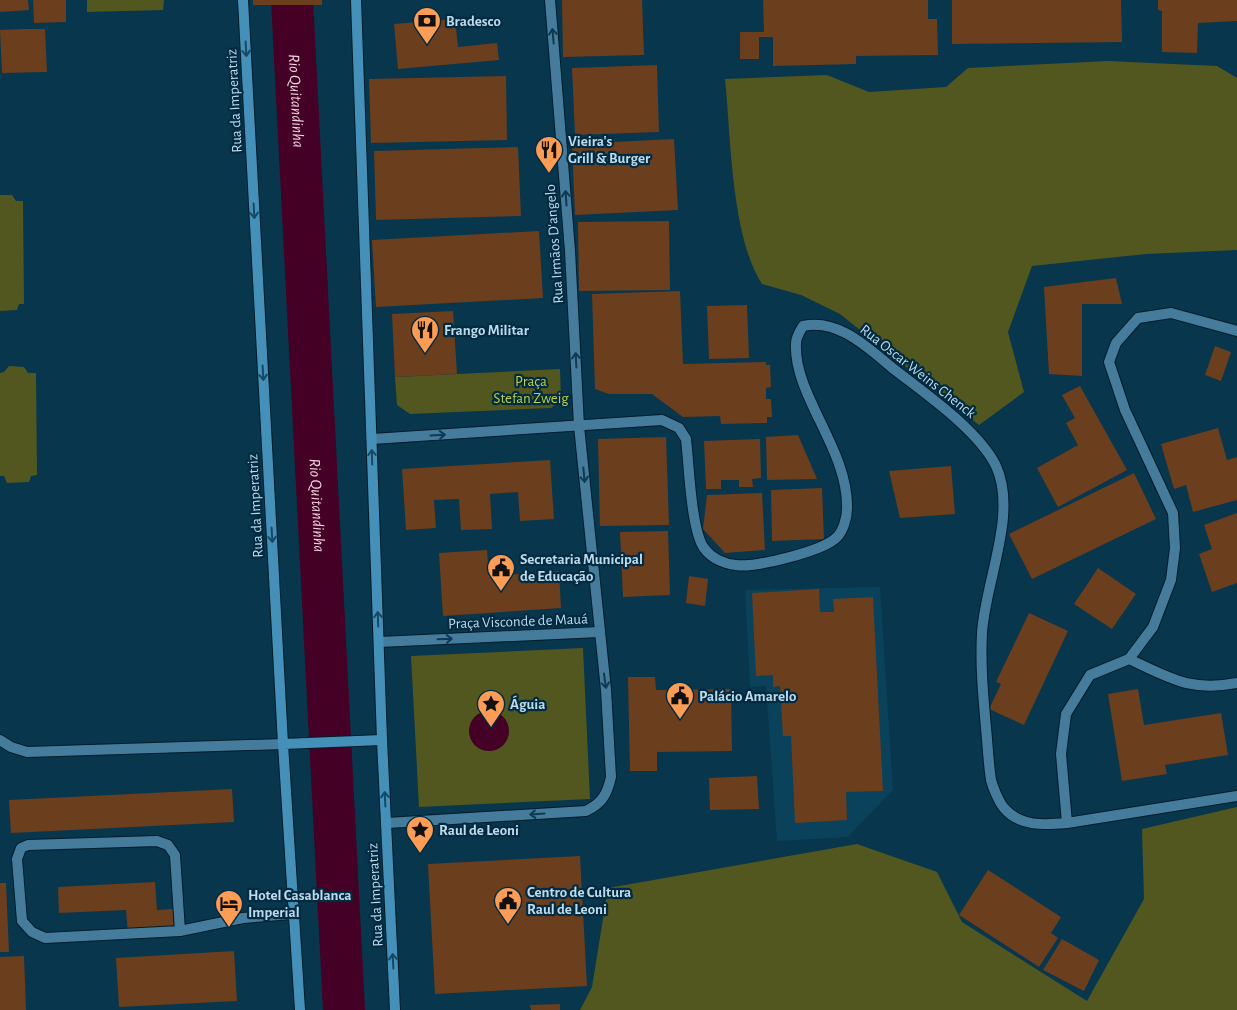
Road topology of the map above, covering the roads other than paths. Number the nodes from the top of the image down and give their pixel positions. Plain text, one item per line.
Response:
1 (243, 0) edge
2 (356, 0) edge
3 (550, 0) edge
4 (1237, 331) edge
5 (579, 426) junction
6 (372, 438) junction
7 (599, 632) junction
8 (378, 642) junction
9 (1129, 659) junction
10 (1237, 683) edge
11 (0, 740) edge
12 (382, 740) junction
13 (283, 744) junction
14 (1237, 796) edge
15 (387, 823) junction
16 (1067, 823) junction
17 (292, 914) junction
18 (180, 931) junction
19 (300, 1010) edge
20 (395, 1010) edge

1 -> 13 main road, Rua da Imperatriz
2 - 6 main road, Rua da Imperatriz
5 -> 3 street, Rua Irmãos D'angelo
4 - 9 street
6 -> 5 street, Rua Oscar Weins Chenck
5 -> 7 street, Rua Irmãos D'angelo
5 - 16 street, Rua Oscar Weins Chenck
8 -> 6 main road, Rua da Imperatriz
8 -> 7 street, Praça Visconde de Mauá
7 -> 15 street, Praça Visconde de Mauá
8 - 12 main road, Rua da Imperatriz
9 - 10 street
9 - 16 street
11 - 13 street
12 - 13 main road
15 -> 12 main road, Rua da Imperatriz
13 - 17 main road, Rua da Imperatriz
14 - 16 street
20 -> 15 main road, Rua da Imperatriz
17 - 18 street
17 - 19 main road, Rua da Imperatriz
18 - 18 street

